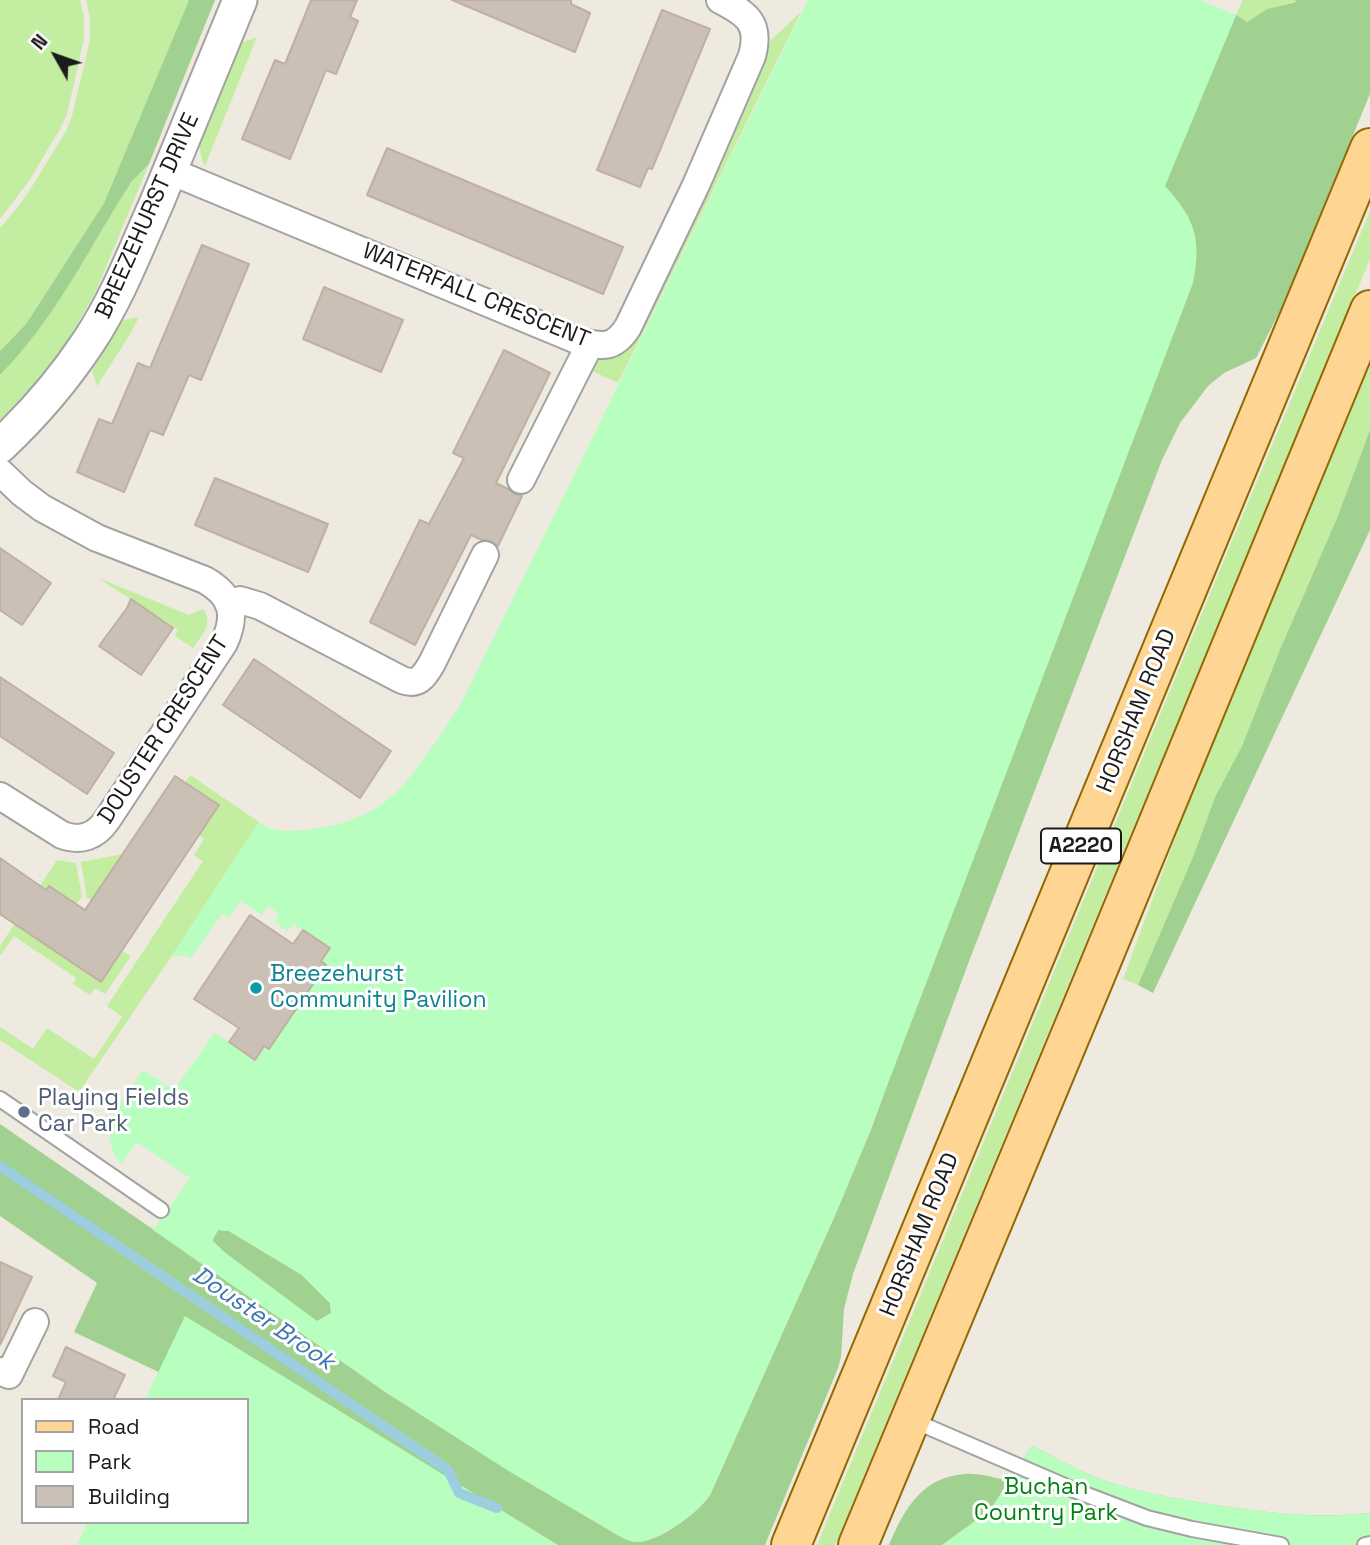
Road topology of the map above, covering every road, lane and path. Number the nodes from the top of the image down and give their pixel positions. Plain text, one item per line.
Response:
1 (240, 0) edge
2 (720, 0) edge
3 (1370, 148) edge
4 (170, 171) junction
5 (1370, 310) edge
6 (590, 344) junction
7 (0, 446) edge
8 (0, 472) edge
9 (521, 480) dead end
10 (485, 555) dead end
11 (228, 603) junction
12 (0, 796) edge
13 (0, 1099) edge
14 (161, 1210) dead end
15 (35, 1322) dead end
16 (3, 1380) edge
17 (911, 1420) junction
18 (1370, 1544) edge
19 (791, 1545) edge
20 (858, 1545) edge
21 (1281, 1545) edge
22 (1365, 1545) edge

1 - 4 street, BREEZEHURST DRIVE
2 - 6 street, WATERFALL CRESCENT
3 - 19 main road, HORSHAM ROAD / A2220
4 - 6 street, WATERFALL CRESCENT
4 - 7 street, BREEZEHURST DRIVE
5 - 17 main road, A2220
6 - 9 street
8 - 11 street, DOUSTER CRESCENT
10 - 11 street, DOUSTER CRESCENT
11 - 12 street, DOUSTER CRESCENT
13 - 14 lane
15 - 16 street
17 - 20 main road, A2220
17 - 21 lane
18 - 22 lane

